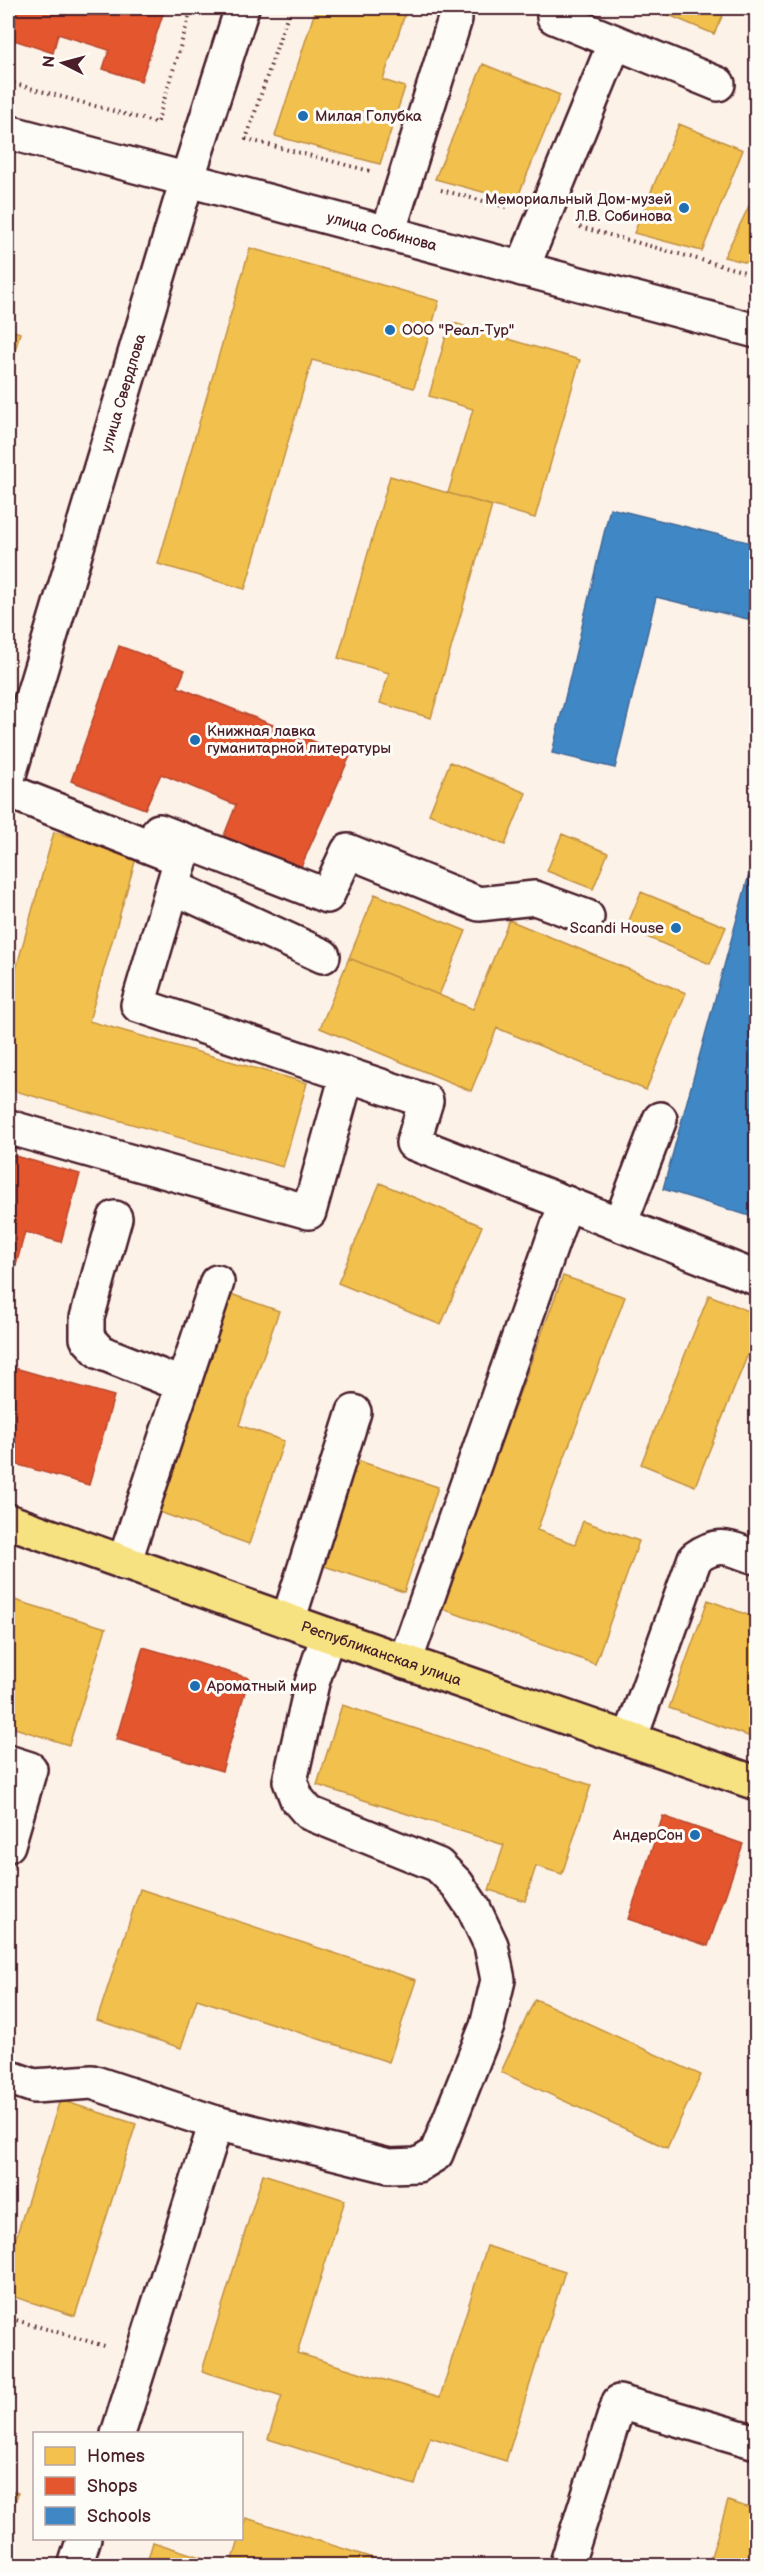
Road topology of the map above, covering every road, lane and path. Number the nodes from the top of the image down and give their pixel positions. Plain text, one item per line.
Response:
1 (192, 8) edge
2 (242, 8) edge
3 (290, 8) edge
4 (558, 8) edge
5 (456, 19) dead end
6 (615, 42) junction
7 (8, 82) edge
8 (718, 84) dead end
9 (8, 132) edge
10 (187, 180) junction
11 (405, 180) junction
12 (543, 218) junction
13 (388, 233) junction
14 (522, 269) junction
15 (756, 275) edge
16 (756, 331) edge
17 (8, 780) edge
18 (173, 887) junction
19 (587, 917) dead end
20 (322, 956) dead end
21 (347, 1075) junction
22 (660, 1119) dead end
23 (8, 1126) edge
24 (566, 1203) junction
25 (115, 1218) dead end
26 (620, 1224) junction
27 (756, 1278) edge
28 (217, 1282) dead end
29 (183, 1385) junction
30 (354, 1412) dead end
31 (8, 1521) edge
32 (756, 1557) edge
33 (124, 1563) junction
34 (288, 1621) junction
35 (328, 1635) junction
36 (405, 1662) junction
37 (630, 1739) junction
38 (8, 1762) edge
39 (756, 1783) edge
40 (8, 1845) edge
41 (8, 2077) edge
42 (216, 2123) junction
43 (8, 2322) edge
44 (143, 2358) junction
45 (118, 2432) edge
46 (756, 2442) edge
47 (83, 2540) edge
48 (75, 2565) edge
49 (566, 2565) edge

1 - 7 path
2 - 10 street, улица Свердлова
3 - 11 path
4 - 6 street
5 - 11 street
6 - 8 street
6 - 12 street
9 - 10 street, улица Собинова
10 - 13 street, улица Собинова
10 - 17 street, улица Свердлова
11 - 12 path
11 - 13 street
12 - 14 street
12 - 15 path
13 - 14 street, улица Собинова
14 - 16 street, улица Собинова
17 - 18 street
17 - 19 street
18 - 20 street
18 - 21 street
21 - 23 street
21 - 24 street
22 - 26 street
24 - 26 street
24 - 36 street
25 - 29 street
26 - 27 street
28 - 29 street
29 - 33 street
30 - 34 street
31 - 33 main road, Республиканская улица
32 - 37 street
33 - 34 main road, Республиканская улица
34 - 35 main road, Республиканская улица
35 - 36 main road, Республиканская улица
35 - 42 street
36 - 37 main road, Республиканская улица
37 - 39 main road, Республиканская улица
38 - 40 street
41 - 42 street
42 - 44 street
43 - 44 path
44 - 45 street
46 - 49 street
47 - 48 street

